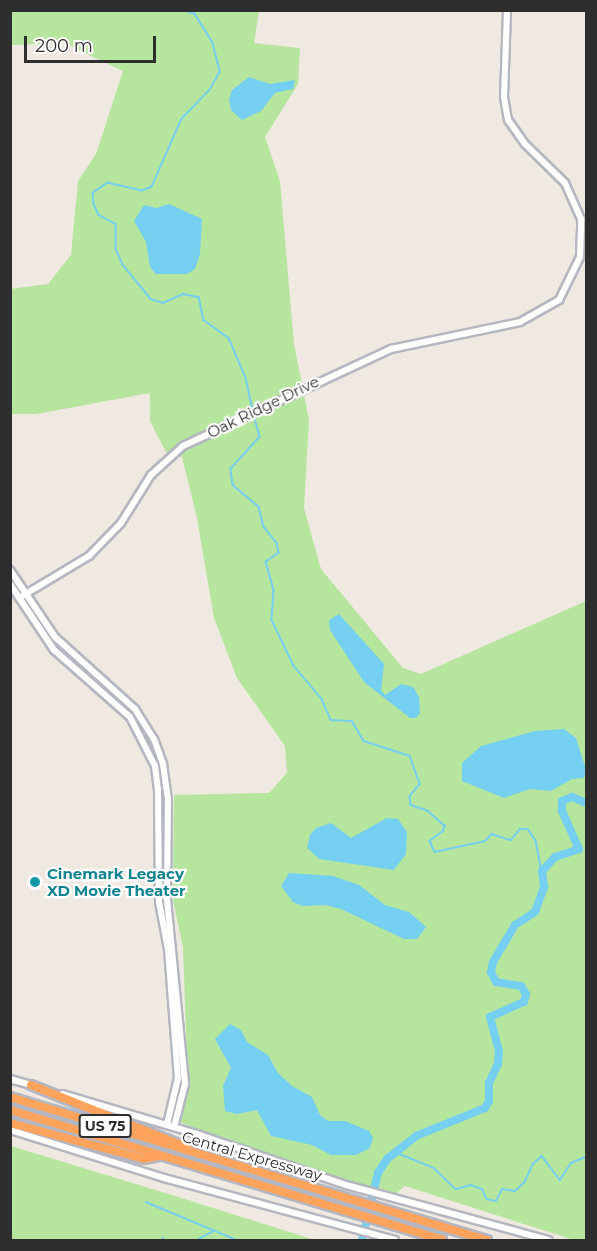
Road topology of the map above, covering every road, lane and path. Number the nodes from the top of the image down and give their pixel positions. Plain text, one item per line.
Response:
1 (507, 10) edge
2 (10, 570) edge
3 (10, 584) edge
4 (26, 593) junction
5 (19, 598) junction
6 (149, 731) junction
7 (141, 735) junction
8 (163, 764) junction
9 (154, 766) junction
10 (159, 858) junction
11 (167, 858) junction
12 (171, 949) junction
13 (175, 1042) junction
14 (183, 1042) junction
15 (10, 1079) edge
16 (31, 1085) junction
17 (10, 1097) edge
18 (10, 1110) edge
19 (10, 1123) edge
20 (167, 1124) junction
21 (174, 1127) junction
22 (10, 1130) edge
23 (161, 1155) junction
24 (200, 1155) junction
25 (392, 1240) edge
26 (442, 1240) edge
27 (486, 1240) edge
28 (549, 1240) edge

1 - 4 street, Oak Ridge Drive
2 - 4 street
3 - 5 street
4 - 5 street, Oak Ridge Drive
4 - 6 street
5 - 7 street
6 - 7 street
6 - 8 street
7 - 9 street
8 - 9 street
8 - 11 street
9 - 10 street
10 - 11 street
10 - 12 street
11 - 12 street
12 - 13 street
12 - 14 street
13 - 14 street
13 - 20 street
14 - 21 street
15 - 16 street, Central Expressway
16 - 20 street, Central Expressway
16 - 24 highway
17 - 24 highway, Central Expressway / US 75
18 - 23 highway, Central Expressway / US 75
19 - 23 highway
20 - 21 street, Central Expressway
21 - 28 street, Central Expressway
22 - 25 street
23 - 26 highway, Central Expressway / US 75
24 - 27 highway, Central Expressway / US 75

